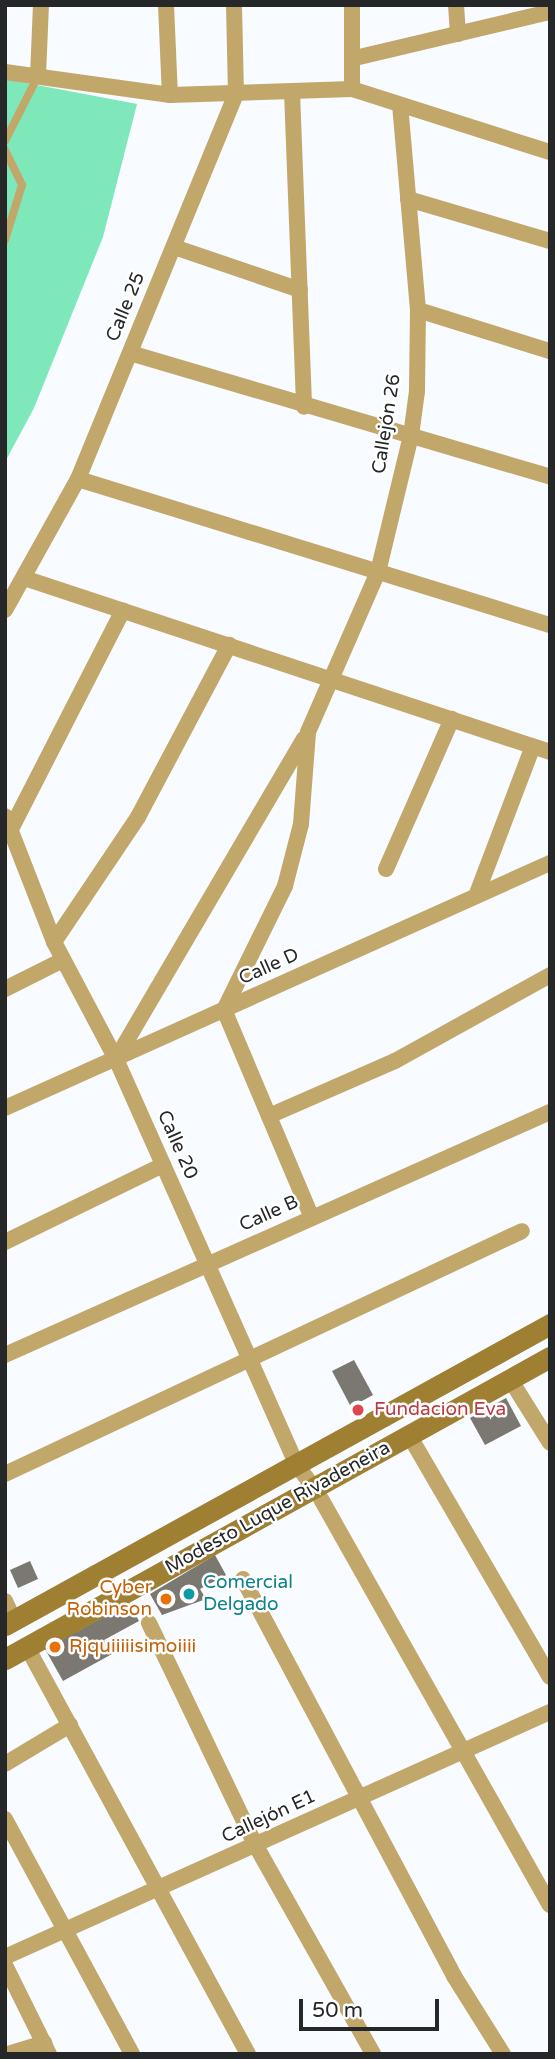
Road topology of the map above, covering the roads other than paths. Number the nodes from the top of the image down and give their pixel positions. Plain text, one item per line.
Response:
1 (41, 5) edge
2 (166, 5) edge
3 (233, 5) edge
4 (352, 5) edge
5 (456, 5) edge
6 (550, 12) edge
7 (458, 34) junction
8 (355, 58) junction
9 (5, 72) edge
10 (38, 76) junction
11 (352, 89) junction
12 (292, 92) junction
13 (236, 94) junction
14 (170, 95) junction
15 (400, 105) junction
16 (5, 141) edge
17 (5, 150) edge
18 (550, 152) edge
19 (408, 198) junction
20 (5, 240) edge
21 (550, 241) edge
22 (173, 247) junction
23 (300, 290) junction
24 (418, 310) junction
25 (550, 351) edge
26 (130, 353) junction
27 (304, 407) junction
28 (411, 436) junction
29 (550, 477) edge
30 (78, 479) junction
31 (378, 572) junction
32 (24, 578) junction
33 (5, 610) edge
34 (123, 610) junction
35 (550, 625) edge
36 (229, 645) junction
37 (334, 680) junction
38 (452, 719) junction
39 (308, 732) junction
40 (533, 746) junction
41 (550, 752) edge
42 (8, 828) edge
43 (550, 863) edge
44 (386, 869) dead end
45 (476, 896) junction
46 (54, 942) junction
47 (63, 960) junction
48 (550, 975) edge
49 (5, 989) edge
50 (224, 1010) junction
51 (116, 1059) junction
52 (5, 1108) edge
53 (550, 1112) edge
54 (269, 1116) junction
55 (163, 1165) junction
56 (312, 1218) junction
57 (522, 1231) dead end
58 (5, 1242) edge
59 (207, 1264) junction
60 (550, 1324) edge
61 (5, 1355) edge
62 (550, 1357) edge
63 (251, 1362) junction
64 (510, 1379) junction
65 (383, 1418) junction
66 (409, 1435) junction
67 (550, 1443) edge
68 (358, 1463) junction
69 (296, 1464) junction
70 (5, 1474) edge
71 (317, 1493) junction
72 (185, 1525) junction
73 (176, 1565) junction
74 (243, 1579) dead end
75 (8, 1615) edge
76 (149, 1623) dead end
77 (27, 1647) junction
78 (5, 1659) edge
79 (550, 1677) edge
80 (550, 1712) edge
81 (70, 1725) junction
82 (464, 1751) junction
83 (5, 1764) edge
84 (359, 1799) junction
85 (5, 1819) edge
86 (256, 1846) junction
87 (159, 1891) junction
88 (550, 1905) edge
89 (65, 1933) junction
90 (5, 1957) edge
91 (5, 1965) edge
92 (47, 2048) edge
93 (8, 2054) edge
94 (132, 2054) edge
95 (248, 2054) edge
96 (373, 2054) edge
97 (502, 2054) edge

1 - 10 street
2 - 14 street
3 - 13 street, Calle 25
4 - 8 street
5 - 7 street
6 - 7 street
7 - 8 street
8 - 11 street
9 - 10 street
10 - 14 street
10 - 16 lane
11 - 12 street
11 - 15 street
12 - 13 street
12 - 23 street
13 - 14 street
13 - 22 street, Calle 25
15 - 18 street
15 - 19 street, Callejón 26
17 - 20 lane
19 - 21 street
19 - 24 street, Callejón 26
22 - 23 street
22 - 26 street, Calle 25
23 - 27 street
24 - 25 street
24 - 28 street, Callejón 26
26 - 27 street
26 - 30 street, Calle 25
27 - 28 street
28 - 29 street
28 - 31 street, Callejón 26
30 - 31 street
30 - 32 street, Calle 25
31 - 35 street
31 - 37 street, Callejón 26
32 - 33 street, Calle 25
32 - 34 street
34 - 36 street
34 - 42 street
36 - 37 street
36 - 46 street
37 - 38 street
37 - 39 street, Callejón 26
38 - 40 street
38 - 44 street
39 - 50 street, Callejón 26
39 - 51 street, Callejón 26
40 - 41 street
40 - 45 street
42 - 46 street, Calle 20
43 - 45 street, Calle D
45 - 50 street, Calle D
46 - 47 street, Calle 20
47 - 49 street
47 - 51 street, Calle 20
48 - 54 street
50 - 51 street, Calle D
50 - 54 street
51 - 52 street, Calle D
51 - 55 street, Calle 20
53 - 56 street, Calle B
54 - 56 street
55 - 58 street
55 - 59 street, Calle 20
56 - 59 street, Calle B
57 - 63 street
59 - 61 street, Calle B
59 - 63 street, Calle 20
60 - 65 street, Modesto Luque Rivadeneira
62 - 64 street, Modesto Luque Rivadeneira
63 - 69 street, Calle 20
63 - 70 street
64 - 66 street, Modesto Luque Rivadeneira
64 - 67 street
65 - 68 street
65 - 69 street, Modesto Luque Rivadeneira
66 - 68 street, Modesto Luque Rivadeneira
66 - 79 street
68 - 71 street, Modesto Luque Rivadeneira
69 - 71 street, Calle 20
69 - 72 street, Modesto Luque Rivadeneira
71 - 73 street, Modesto Luque Rivadeneira
71 - 82 street, Calle 20
72 - 73 street
72 - 75 street, Modesto Luque Rivadeneira
73 - 77 street, Modesto Luque Rivadeneira
74 - 84 street
76 - 86 street
77 - 78 street, Modesto Luque Rivadeneira
77 - 81 street
80 - 82 street, Callejón E1
81 - 83 street
81 - 87 street
82 - 84 street, Callejón E1
82 - 88 street, Calle 20
84 - 86 street, Callejón E1
84 - 97 street
85 - 89 street
86 - 87 street, Callejón E1
86 - 96 street
87 - 89 street, Callejón E1
87 - 95 street
89 - 90 street, Callejón E1
89 - 94 street
91 - 92 street
92 - 93 street

